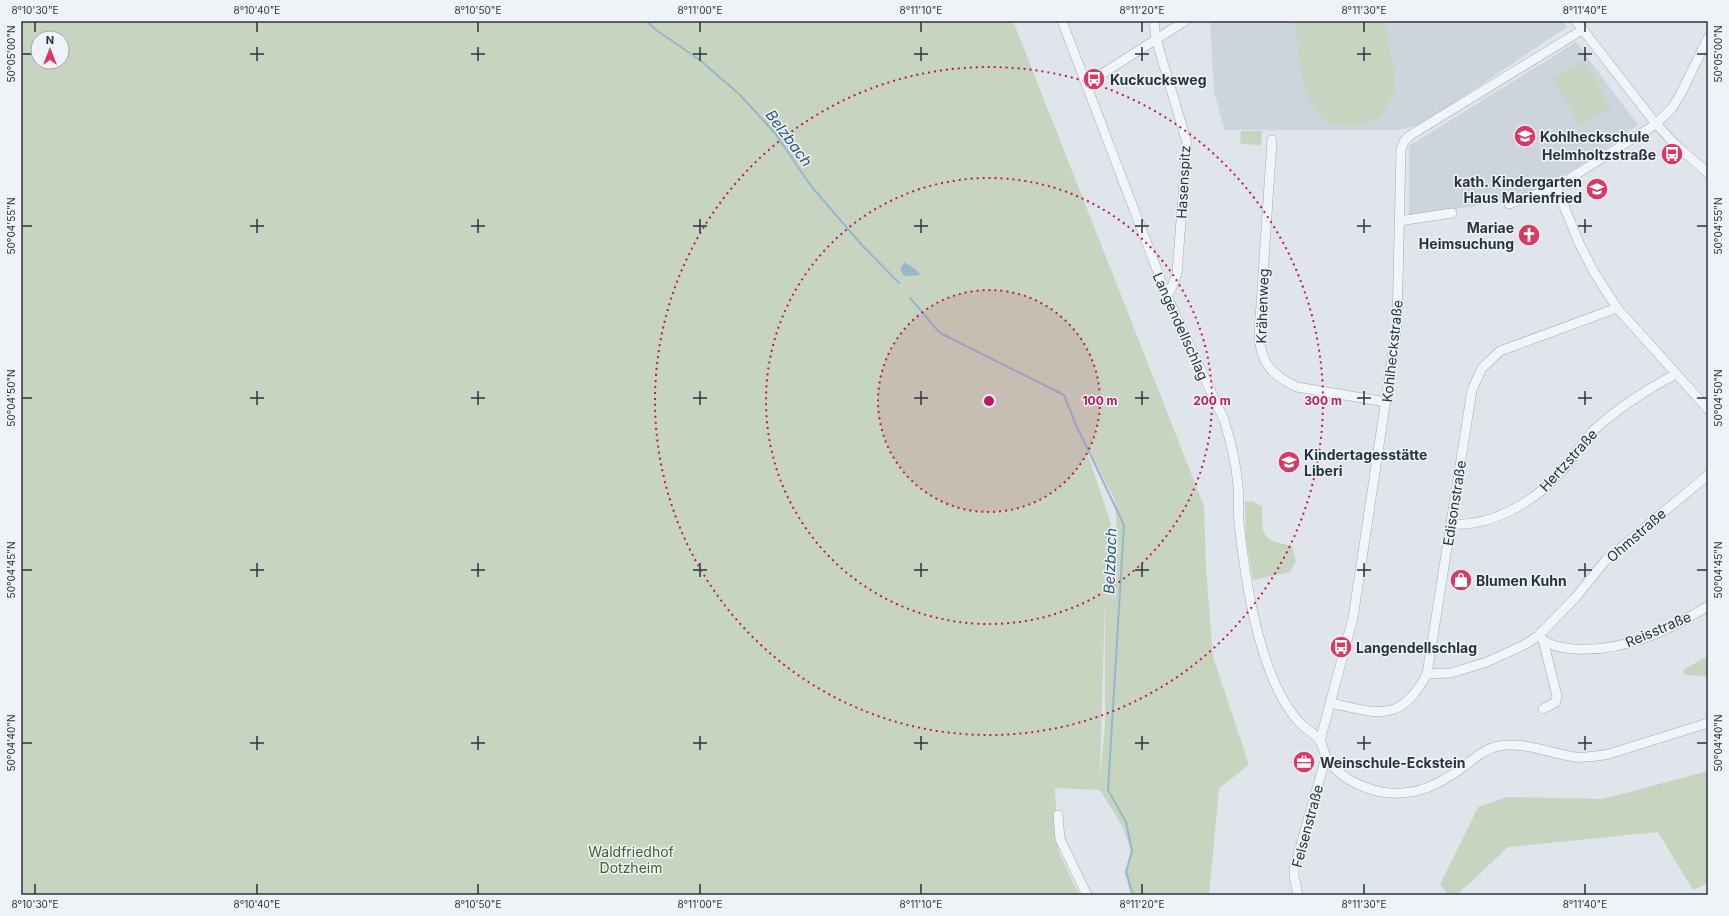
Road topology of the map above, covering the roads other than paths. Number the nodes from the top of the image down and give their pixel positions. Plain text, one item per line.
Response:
1 (1062, 21) edge
2 (1154, 21) edge
3 (1185, 21) edge
4 (1576, 21) edge
5 (1582, 30) junction
6 (1708, 38) edge
7 (1156, 39) junction
8 (1086, 84) junction
9 (1656, 124) junction
10 (1272, 140) dead end
11 (1708, 173) edge
12 (1556, 187) junction
13 (1510, 204) dead end
14 (1452, 213) dead end
15 (1399, 221) junction
16 (1166, 296) junction
17 (1616, 308) junction
18 (1676, 374) junction
19 (1386, 402) junction
20 (1708, 409) edge
21 (1708, 476) edge
22 (1451, 524) junction
23 (1708, 606) edge
24 (1541, 638) junction
25 (1427, 674) junction
26 (1331, 703) junction
27 (1543, 709) dead end
28 (1708, 723) edge
29 (1320, 741) junction
30 (1326, 757) junction
31 (1058, 815) dead end
32 (1086, 895) edge
33 (1298, 895) edge

1 - 8 street, Langendellschlag
2 - 7 street, Hasenspitz
3 - 7 street
4 - 5 street
5 - 9 street
5 - 15 street, Kohlheckstraße
6 - 9 street
7 - 8 street
7 - 16 street, Hasenspitz
8 - 16 street, Langendellschlag
9 - 11 street
9 - 12 street
10 - 19 street, Krähenweg
12 - 13 street
12 - 17 street
14 - 15 street
15 - 19 street, Kohlheckstraße
16 - 29 street, Langendellschlag
17 - 18 street
17 - 22 street, Edisonstraße
18 - 20 street
18 - 22 street, Hertzstraße
19 - 26 street, Kohlheckstraße
21 - 24 street, Ohmstraße
22 - 25 street, Edisonstraße
23 - 24 street, Reisstraße
24 - 25 street, Ohmstraße
24 - 27 street
25 - 26 street, Edisonstraße
26 - 29 street, Kohlheckstraße
28 - 30 street
29 - 30 street
30 - 33 street, Felsenstraße
31 - 32 street

